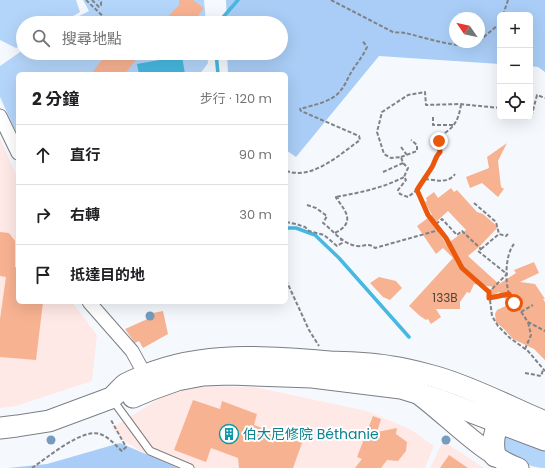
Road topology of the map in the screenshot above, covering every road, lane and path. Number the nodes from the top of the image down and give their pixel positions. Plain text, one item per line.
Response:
1 (86, 0) edge
2 (92, 0) edge
3 (98, 0) edge
4 (331, 0) edge
5 (508, 0) edge
6 (503, 12) edge
7 (103, 16) edge
8 (497, 26) edge
9 (485, 35) edge
10 (362, 40) dead end
11 (449, 43) edge
12 (545, 98) edge
13 (460, 105) junction
14 (497, 108) edge
15 (533, 110) edge
16 (0, 116) edge
17 (433, 117) dead end
18 (453, 125) junction
19 (411, 140) dead end
20 (401, 147) dead end
21 (16, 149) edge
22 (407, 155) junction
23 (401, 158) junction
24 (403, 164) junction
25 (288, 171) edge
26 (383, 172) dead end
27 (455, 174) dead end
28 (404, 177) junction
29 (425, 179) junction
30 (417, 190) junction
31 (335, 197) junction
32 (339, 198) dead end
33 (474, 203) dead end
34 (308, 205) dead end
35 (288, 222) edge
36 (436, 224) junction
37 (439, 230) junction
38 (335, 233) junction
39 (498, 234) junction
40 (508, 234) dead end
41 (340, 238) junction
42 (514, 244) dead end
43 (481, 249) junction
44 (507, 274) junction
45 (288, 284) edge
46 (489, 292) junction
47 (509, 294) junction
48 (489, 298) junction
49 (91, 304) edge
50 (533, 305) dead end
51 (521, 312) junction
52 (528, 322) junction
53 (545, 331) edge
54 (525, 349) junction
55 (321, 350) dead end
56 (544, 370) edge
57 (525, 373) dead end
58 (149, 382) junction
59 (416, 393) junction
60 (113, 396) junction
61 (508, 416) junction
62 (111, 420) dead end
63 (545, 422) edge
64 (0, 428) edge
65 (545, 440) edge
66 (496, 456) junction
67 (32, 468) edge
68 (190, 468) edge
69 (519, 468) edge

1 - 7 path
2 - 3 path
4 - 11 path
5 - 6 path
8 - 9 path
10 - 25 path
12 - 15 path
13 - 14 path
13 - 18 path
13 - 23 path
16 - 21 street
17 - 18 path
18 - 29 path
19 - 22 path
20 - 22 path
22 - 23 path
23 - 24 path
24 - 26 path
24 - 28 path
27 - 29 path
28 - 30 path
28 - 31 path
29 - 30 path
30 - 36 path
31 - 32 path
31 - 38 path
33 - 39 path
34 - 38 path
35 - 41 path
36 - 37 path
36 - 43 path
37 - 41 path
37 - 46 path
38 - 41 path
39 - 40 path
39 - 43 path
42 - 44 path
43 - 44 path
44 - 46 path
44 - 47 path
45 - 55 path
46 - 48 path
47 - 48 path
47 - 51 path
48 - 54 path
49 - 58 street
50 - 51 path
51 - 52 path
52 - 53 path
52 - 54 path
54 - 56 path
56 - 57 path
58 - 59 main road
58 - 60 main road
58 - 61 main road
59 - 61 main road
59 - 66 main road
60 - 64 main road
60 - 68 lane
61 - 63 main road
61 - 65 main road
61 - 66 main road
62 - 67 path
66 - 69 main road

